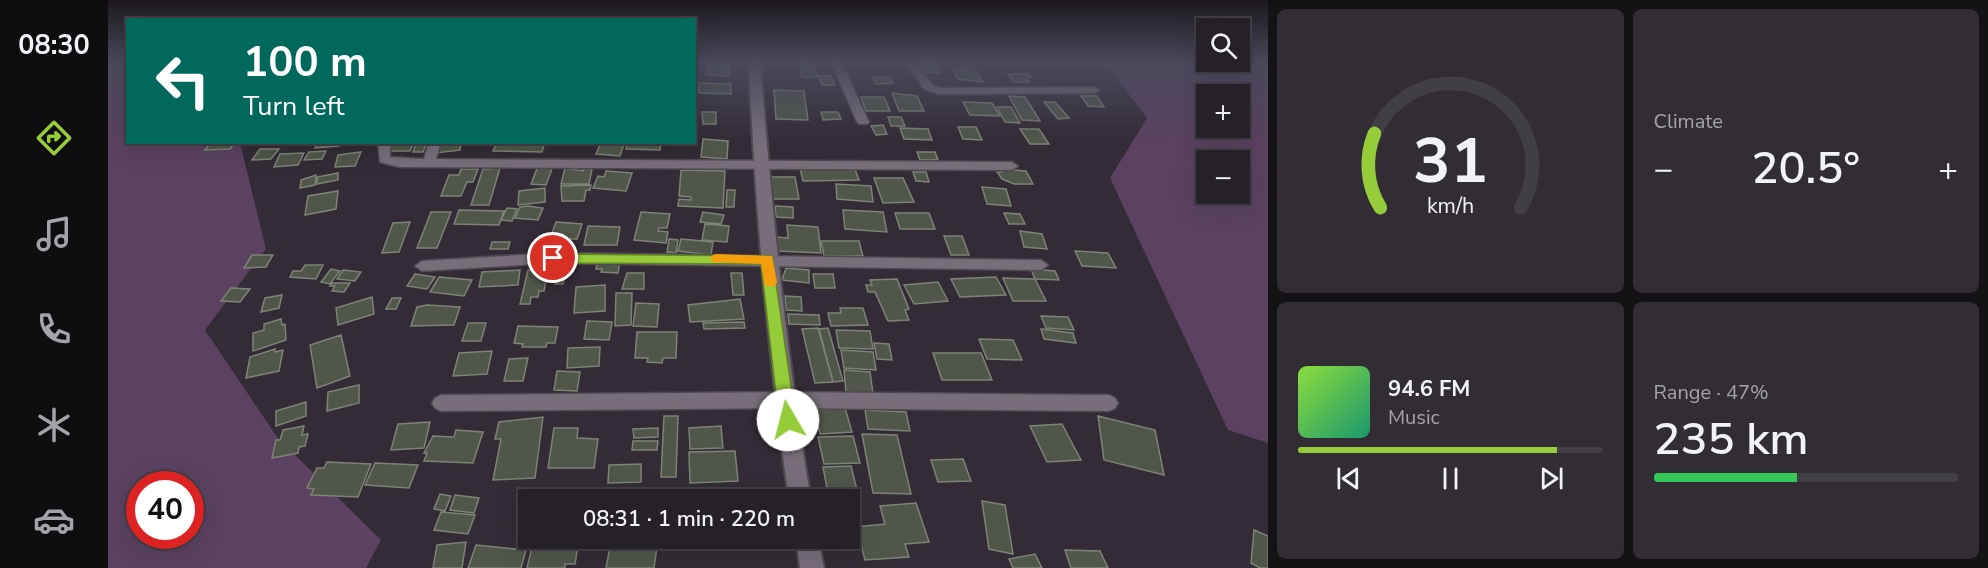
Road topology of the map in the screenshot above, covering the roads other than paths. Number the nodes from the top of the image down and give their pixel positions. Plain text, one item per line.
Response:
1 (756, 89) edge
2 (848, 89) edge
3 (932, 89) edge
4 (1094, 90) dead end
5 (863, 122) dead end
6 (384, 144) edge
7 (434, 144) edge
8 (429, 162) junction
9 (761, 163) junction
10 (1012, 166) dead end
11 (768, 259) junction
12 (1041, 265) dead end
13 (422, 266) dead end
14 (784, 400) junction
15 (1109, 402) dead end
16 (441, 403) dead end
17 (798, 489) edge
18 (809, 549) edge
19 (812, 568) edge

1 - 9 street
2 - 5 street
3 - 4 street
6 - 8 street
7 - 8 street
8 - 9 street
9 - 10 street
9 - 11 street
11 - 12 street
11 - 13 street
11 - 14 street
14 - 15 street
14 - 16 street
14 - 17 street
18 - 19 street

